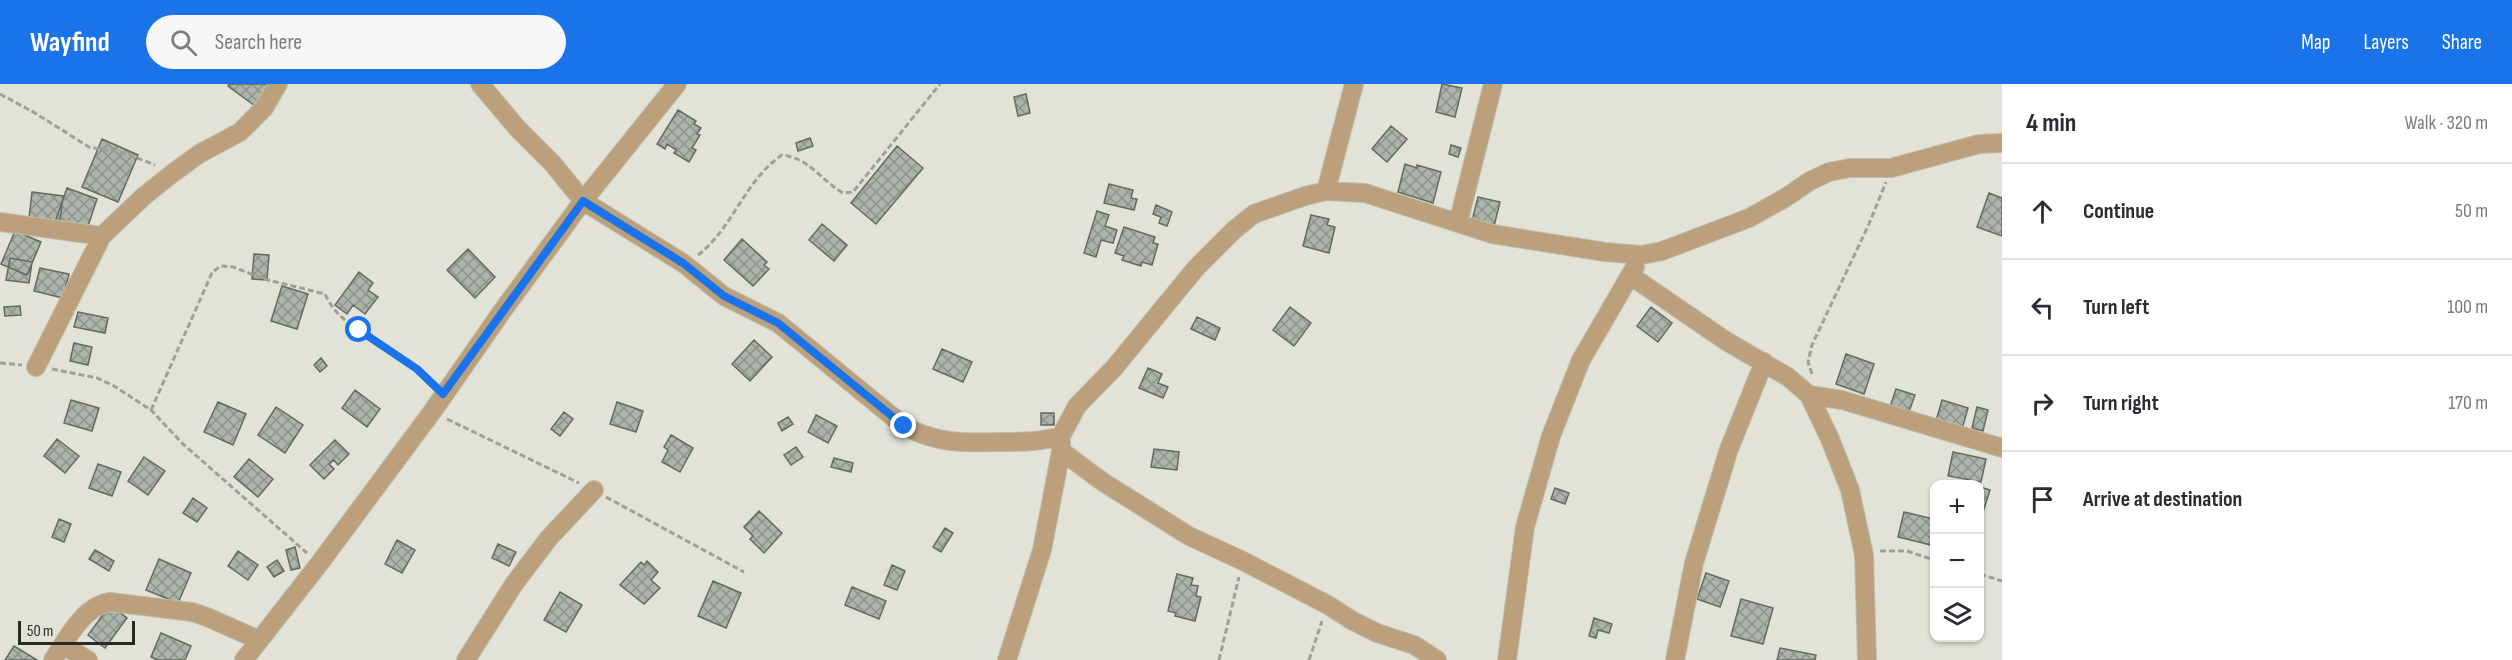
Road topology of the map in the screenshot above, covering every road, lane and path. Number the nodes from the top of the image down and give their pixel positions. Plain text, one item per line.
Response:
1 (278, 84) edge
2 (480, 84) edge
3 (676, 84) edge
4 (940, 84) edge
5 (1354, 84) edge
6 (1493, 84) edge
7 (0, 94) edge
8 (2002, 143) edge
9 (1891, 168) junction
10 (173, 173) junction
11 (1326, 190) junction
12 (583, 201) junction
13 (0, 222) edge
14 (1458, 223) junction
15 (102, 236) junction
16 (1642, 255) junction
17 (683, 263) junction
18 (1631, 276) junction
19 (1764, 362) junction
20 (0, 363) edge
21 (36, 367) junction
22 (1813, 376) dead end
23 (443, 394) junction
24 (1809, 396) junction
25 (151, 410) junction
26 (1061, 444) junction
27 (2002, 448) edge
28 (594, 490) dead end
29 (1864, 555) junction
30 (1930, 559) edge
31 (1244, 561) junction
32 (319, 564) junction
33 (1984, 575) edge
34 (2002, 581) edge
35 (1328, 605) junction
36 (259, 640) junction
37 (63, 645) junction
38 (53, 660) edge
39 (88, 660) edge
40 (244, 660) edge
41 (466, 660) edge
42 (1007, 660) edge
43 (1219, 660) edge
44 (1309, 660) edge
45 (1437, 660) edge
46 (1507, 660) edge
47 (1674, 660) edge
48 (1867, 660) edge

1 - 10 street
2 - 12 street
3 - 12 street
4 - 17 path
5 - 11 street
6 - 14 street
7 - 10 path
8 - 9 street
9 - 16 street
9 - 22 path
10 - 15 street
11 - 14 street
11 - 26 street
12 - 17 street
12 - 23 street
13 - 15 street
14 - 16 street
15 - 21 street
16 - 18 street
17 - 26 street
18 - 19 street
18 - 46 street
19 - 24 street
19 - 47 street
20 - 21 path
21 - 25 path
23 - 25 path
23 - 32 street
24 - 27 street
24 - 29 street
25 - 32 path
26 - 31 street
26 - 42 street
28 - 41 street
29 - 30 path
29 - 48 street
31 - 35 street
31 - 43 path
32 - 36 street
33 - 34 path
35 - 44 path
35 - 45 street
36 - 37 street
36 - 40 street
37 - 38 street
37 - 39 street

